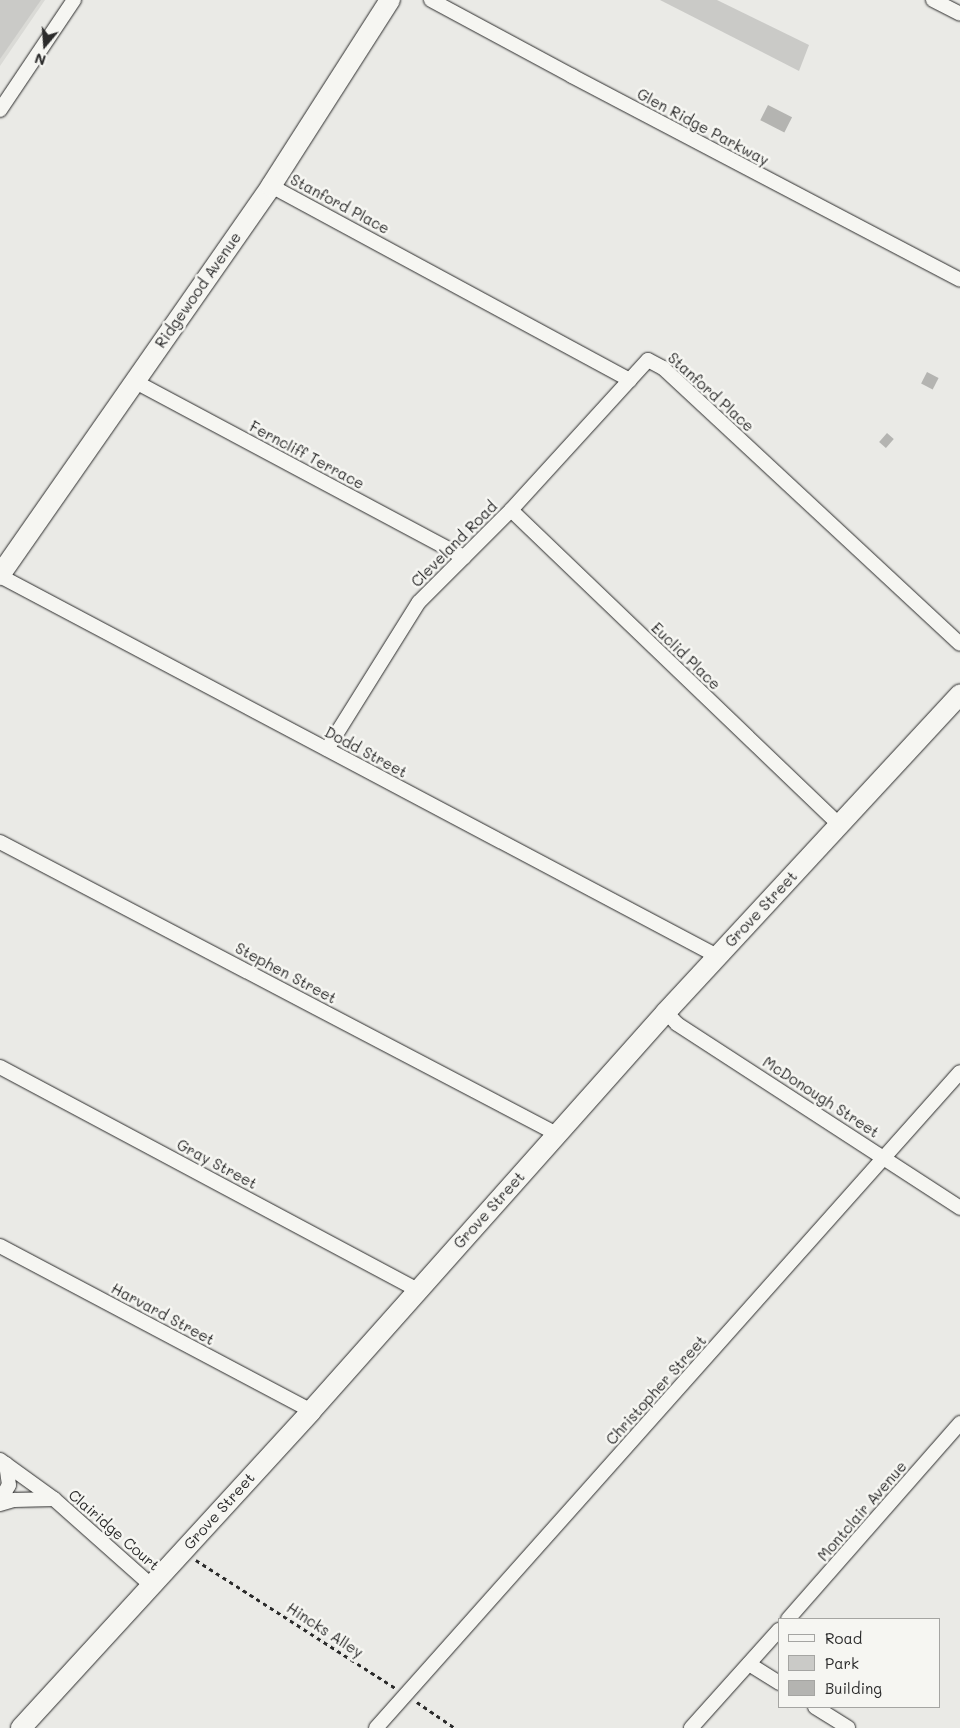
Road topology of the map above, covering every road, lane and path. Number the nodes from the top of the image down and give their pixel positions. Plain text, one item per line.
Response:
1 (74, 0) edge
2 (390, 0) edge
3 (431, 0) edge
4 (933, 0) edge
5 (960, 14) edge
6 (0, 110) edge
7 (271, 186) junction
8 (960, 280) edge
9 (630, 380) junction
10 (134, 381) junction
11 (511, 510) junction
12 (464, 557) junction
13 (0, 576) edge
14 (960, 644) edge
15 (960, 694) edge
16 (327, 749) junction
17 (839, 825) junction
18 (0, 842) edge
19 (717, 956) junction
20 (666, 1012) junction
21 (0, 1067) edge
22 (960, 1072) edge
23 (557, 1134) junction
24 (884, 1158) junction
25 (960, 1208) edge
26 (0, 1246) edge
27 (418, 1290) junction
28 (311, 1411) junction
29 (960, 1423) edge
30 (3, 1462) edge
31 (54, 1499) junction
32 (0, 1502) edge
33 (182, 1551) junction
34 (152, 1586) junction
35 (789, 1618) edge
36 (778, 1631) edge
37 (749, 1664) junction
38 (778, 1682) edge
39 (404, 1694) junction
40 (818, 1708) edge
41 (21, 1728) edge
42 (376, 1728) edge
43 (455, 1728) edge
44 (691, 1728) edge
45 (848, 1728) edge

1 - 6 street
2 - 7 main road, Ridgewood Avenue
3 - 8 street, Glen Ridge Parkway
4 - 5 street
7 - 9 street, Stanford Place
7 - 10 main road, Ridgewood Avenue
9 - 11 street, Cleveland Road
9 - 14 street, Stanford Place
10 - 12 street, Ferncliff Terrace
10 - 13 main road, Ridgewood Avenue
11 - 12 street, Cleveland Road
11 - 17 street, Euclid Place
12 - 16 street, Cleveland Road
13 - 16 street, Dodd Street
15 - 17 main road, Grove Street
16 - 19 street, Dodd Street
17 - 19 main road, Grove Street
18 - 23 street, Stephen Street
19 - 20 main road, Grove Street
20 - 23 main road, Grove Street
20 - 24 street, McDonough Street
21 - 27 street, Gray Street
22 - 24 street, Christopher Street
23 - 27 main road, Grove Street
24 - 25 street, McDonough Street
24 - 39 street, Christopher Street
26 - 28 street, Harvard Street
27 - 28 main road, Grove Street
28 - 33 main road, Grove Street
29 - 35 street, Montclair Avenue
30 - 31 street, Clairidge Court
30 - 32 street, Clairidge Court
31 - 32 street, Clairidge Court
31 - 34 street, Clairidge Court
33 - 34 main road, Grove Street
33 - 39 path, Hincks Alley
34 - 41 main road, Grove Street
36 - 37 street
37 - 38 street
37 - 44 street
39 - 42 street, Christopher Street
39 - 43 path, Hincks Alley
40 - 45 street

